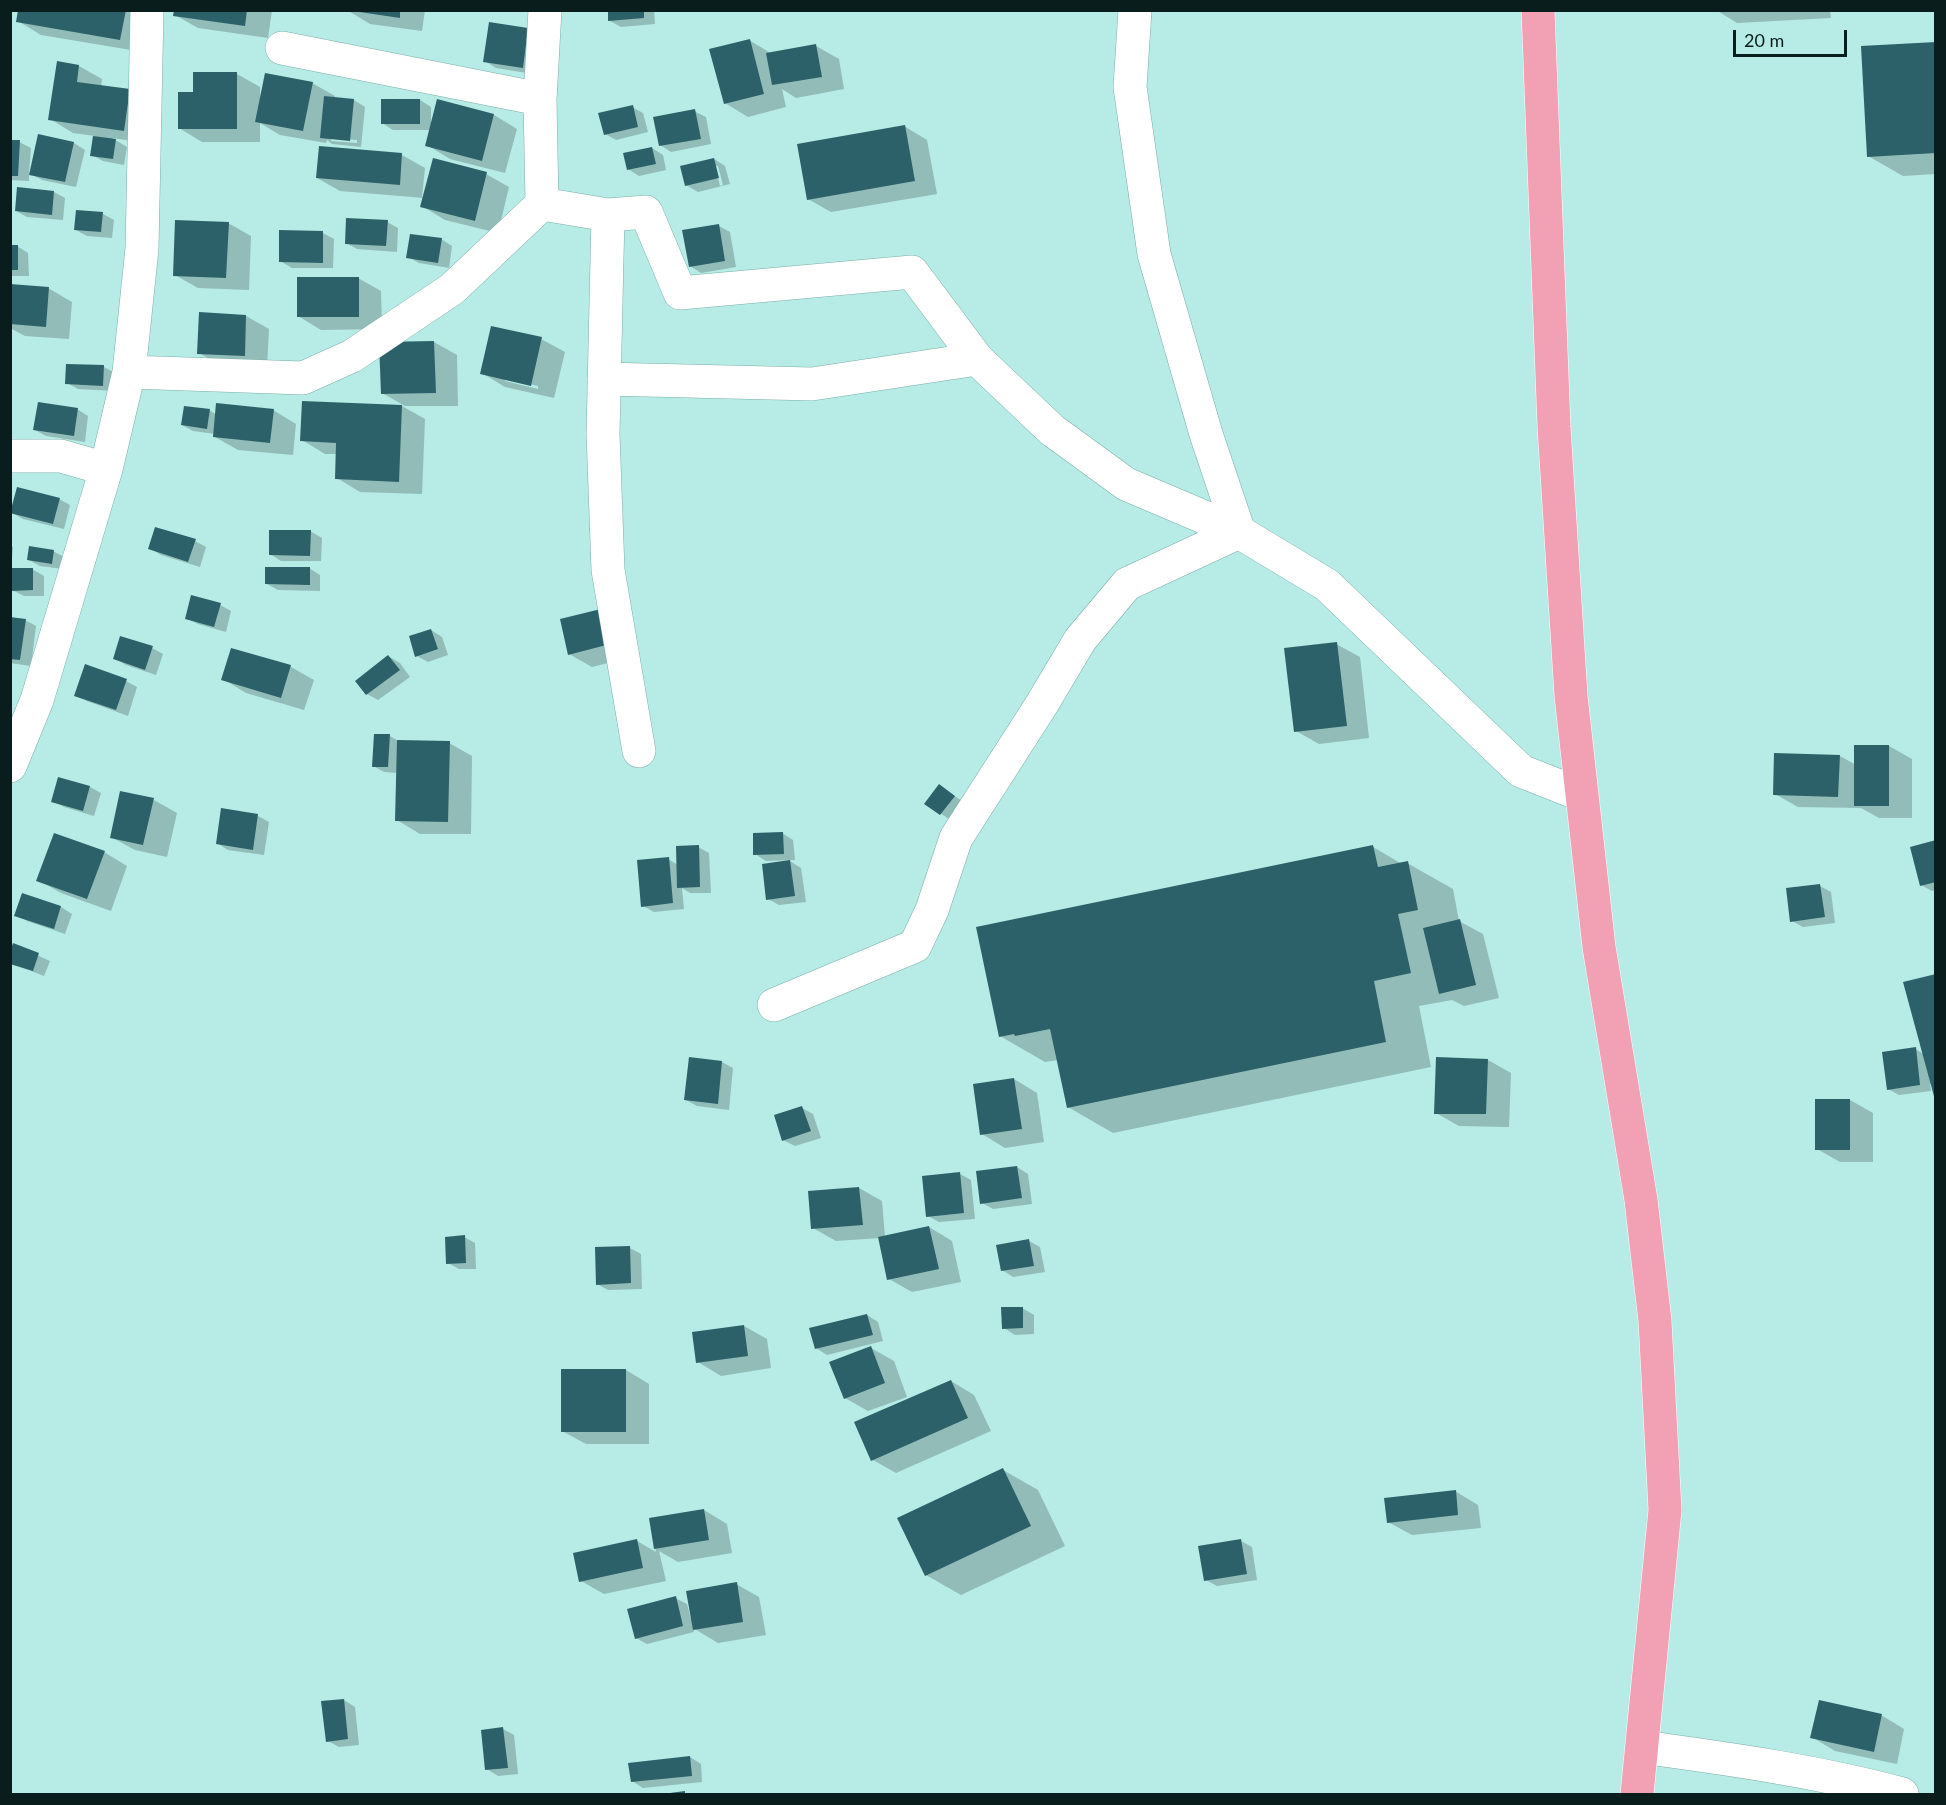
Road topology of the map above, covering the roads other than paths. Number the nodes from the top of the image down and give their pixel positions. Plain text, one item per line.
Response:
1 (147, 10) edge
2 (545, 10) edge
3 (1135, 10) edge
4 (1538, 10) edge
5 (282, 48) dead end
6 (540, 99) junction
7 (542, 204) junction
8 (608, 215) junction
9 (977, 359) junction
10 (129, 372) junction
11 (604, 379) junction
12 (10, 456) edge
13 (106, 469) junction
14 (1239, 532) junction
15 (24, 700) edge
16 (639, 751) dead end
17 (10, 766) edge
18 (1582, 795) junction
19 (774, 1005) dead end
20 (1642, 1747) junction
21 (1637, 1794) edge
22 (1902, 1794) edge

1 - 10 street
2 - 6 street
3 - 14 street
4 - 18 main road
5 - 6 street
6 - 7 street
7 - 8 street
7 - 10 street
8 - 9 street
8 - 11 street
9 - 11 street
9 - 14 street
10 - 13 street
11 - 16 street
12 - 13 street
13 - 15 street
14 - 18 street
14 - 19 street
15 - 17 street
18 - 20 main road
20 - 21 main road
20 - 22 street

